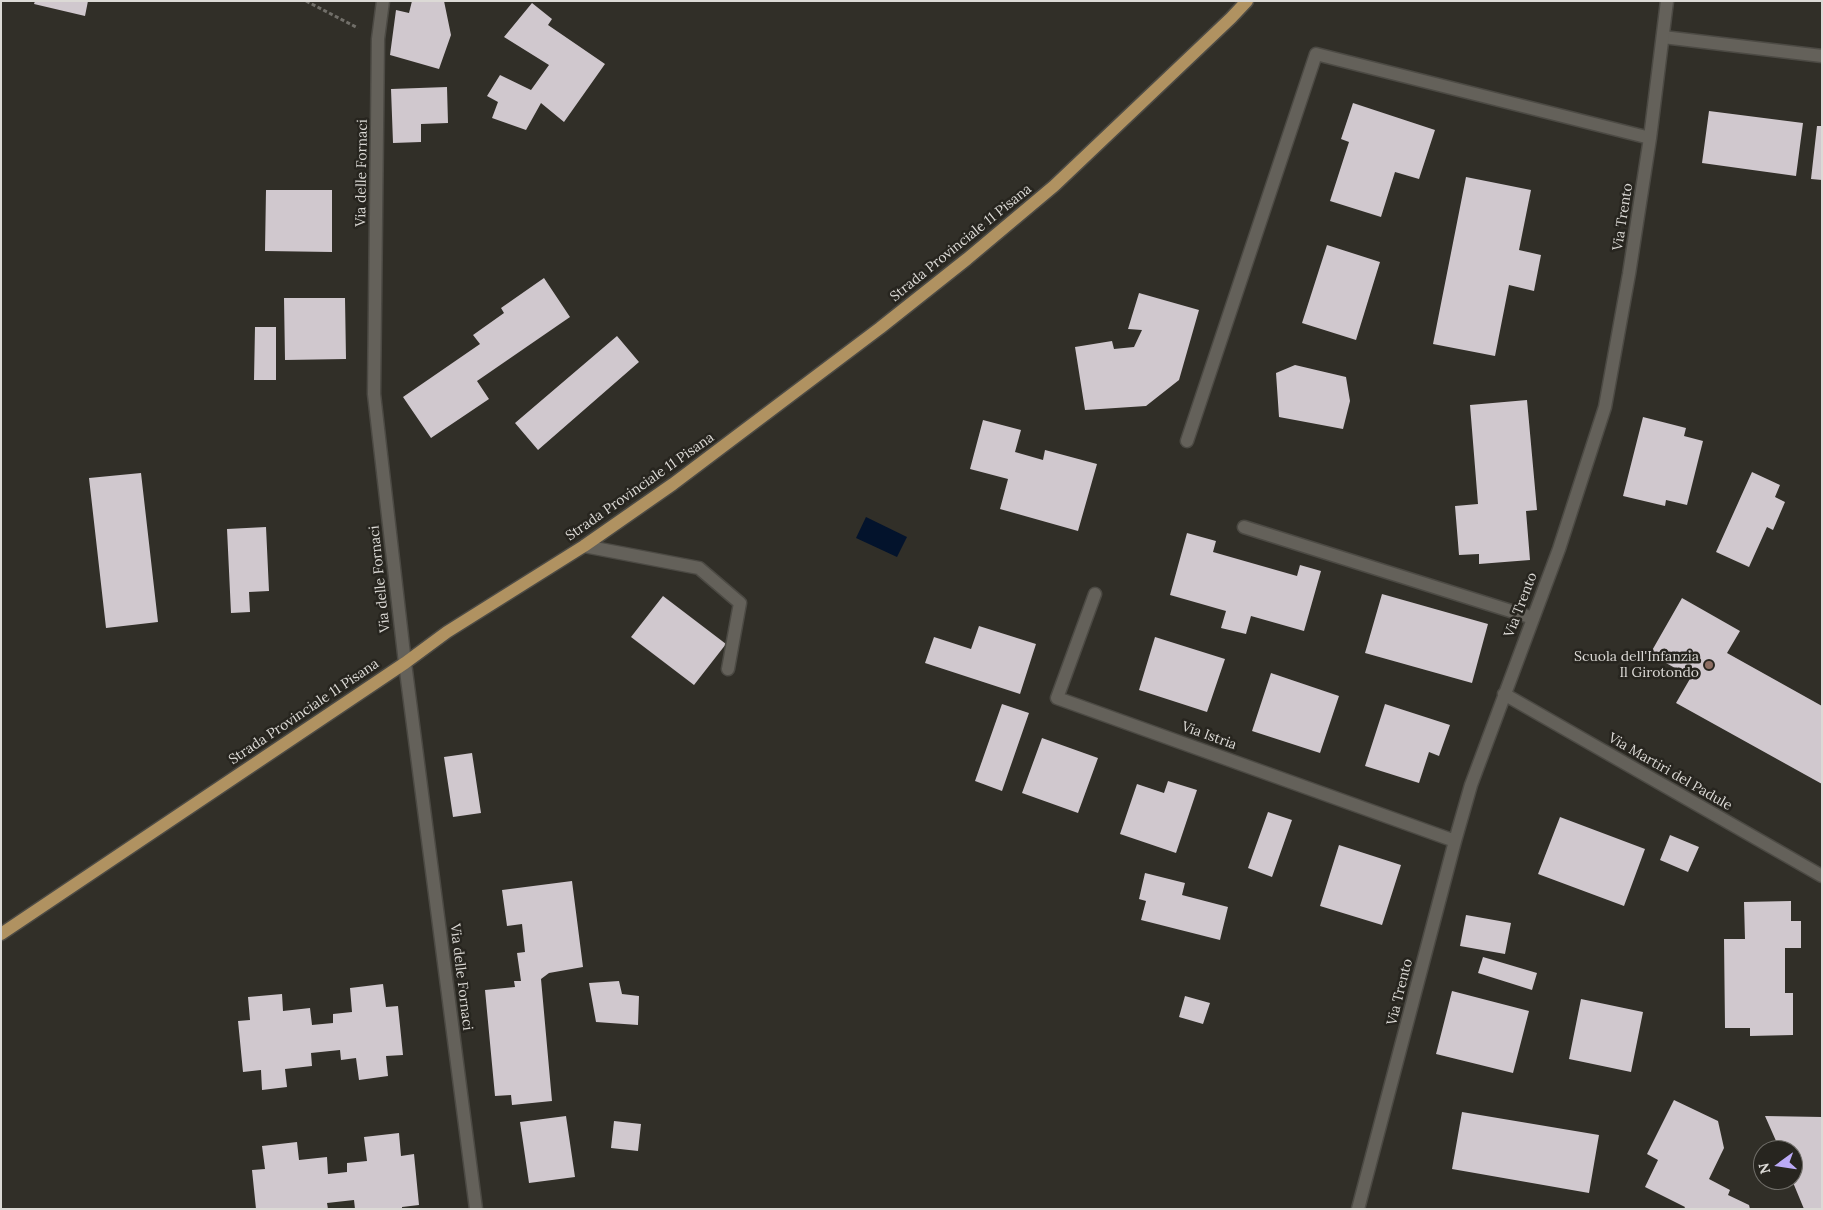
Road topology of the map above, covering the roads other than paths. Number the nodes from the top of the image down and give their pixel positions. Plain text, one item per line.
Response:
1 (383, 1) edge
2 (1247, 1) edge
3 (1667, 1) edge
4 (1663, 37) junction
5 (1822, 56) edge
6 (1650, 138) junction
7 (1187, 442) dead end
8 (1244, 527) dead end
9 (584, 546) junction
10 (1094, 594) dead end
11 (1532, 618) junction
12 (404, 663) junction
13 (728, 669) dead end
14 (1504, 694) junction
15 (1455, 841) junction
16 (1822, 876) edge
17 (1, 934) edge
18 (476, 1209) edge
19 (1358, 1209) edge

1 - 12 street, Via delle Fornaci
2 - 9 main road, Strada Provinciale 11 Pisana
3 - 4 street, Via Trento
4 - 5 street
4 - 6 street, Via Trento
6 - 7 street
6 - 11 street, Via Trento
8 - 11 street
9 - 12 main road, Strada Provinciale 11 Pisana
9 - 13 street
10 - 15 street, Via Istria
11 - 14 street, Via Trento
12 - 17 main road, Strada Provinciale 11 Pisana
12 - 18 street, Via delle Fornaci
14 - 15 street, Via Trento
14 - 16 street, Via Martiri del Padule
15 - 19 street, Via Trento

